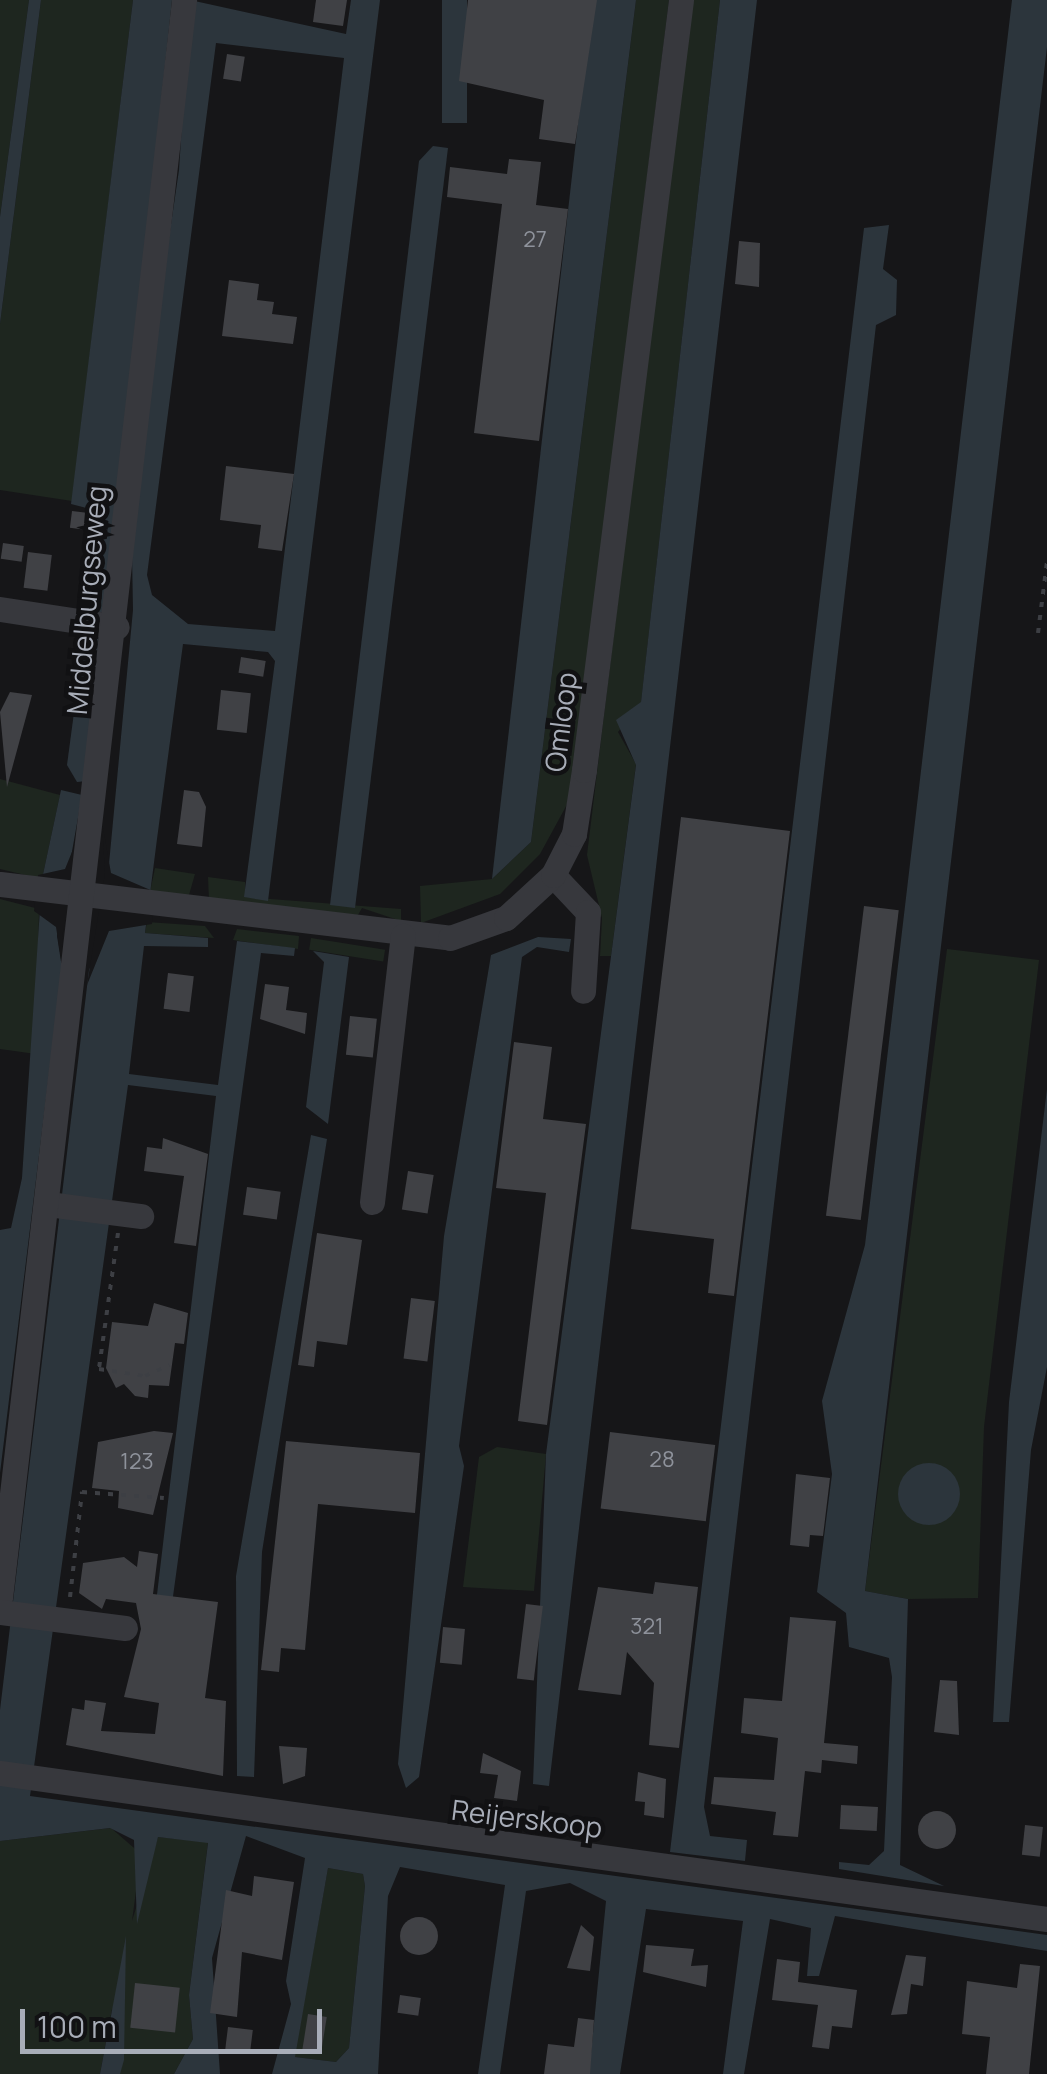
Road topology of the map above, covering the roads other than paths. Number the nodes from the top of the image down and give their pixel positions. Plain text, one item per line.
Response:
1 (184, 0) edge
2 (681, 0) edge
3 (0, 608) edge
4 (117, 627) junction
5 (553, 875) junction
6 (0, 884) edge
7 (85, 899) junction
8 (403, 936) junction
9 (583, 992) dead end
10 (372, 1202) dead end
11 (48, 1204) junction
12 (125, 1214) road end
13 (3, 1608) edge
14 (125, 1628) dead end
15 (0, 1773) edge
16 (1047, 1920) edge

1 - 4 street, Middelburgseweg
2 - 5 street, Omloop
3 - 4 street
4 - 7 street, Middelburgseweg
5 - 8 street, Omloop
5 - 9 street
6 - 7 street, Omloop
7 - 8 street, Omloop
7 - 11 street, Middelburgseweg
8 - 10 street
11 - 12 street
11 - 13 street, Middelburgseweg
13 - 14 street, Middelburgseweg
15 - 16 street, Reijerskoop

